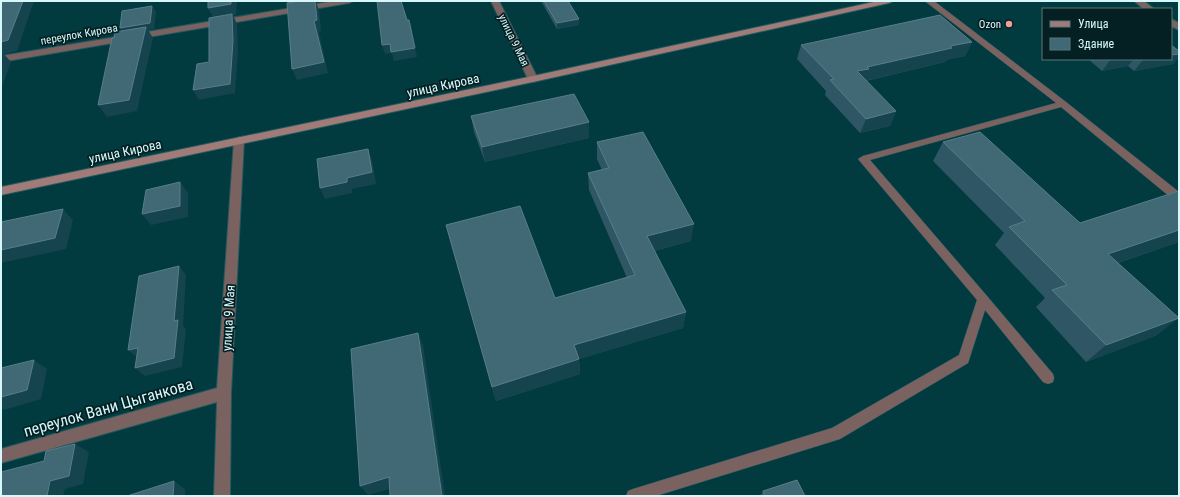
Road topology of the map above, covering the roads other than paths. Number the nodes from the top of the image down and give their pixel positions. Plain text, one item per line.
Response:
1 (350, 1) edge
2 (495, 1) edge
3 (889, 1) edge
4 (929, 1) edge
5 (1138, 1) edge
6 (1148, 8) edge
7 (1, 59) edge
8 (533, 79) junction
9 (1063, 104) junction
10 (239, 140) junction
11 (1, 190) edge
12 (1179, 198) edge
13 (983, 299) junction
14 (1048, 378) dead end
15 (224, 393) junction
16 (1, 456) edge
17 (222, 496) edge
18 (633, 496) edge

1 - 7 street, переулок Кирова
2 - 8 street, улица 9 Мая
3 - 8 street, улица Кирова
4 - 9 lane
5 - 6 street
8 - 10 street, улица Кирова
9 - 12 lane
9 - 13 lane
10 - 11 street, улица Кирова
10 - 15 street, улица 9 Мая
13 - 14 lane
13 - 18 lane
15 - 16 street, переулок Вани Цыганкова
15 - 17 street, улица 9 Мая

